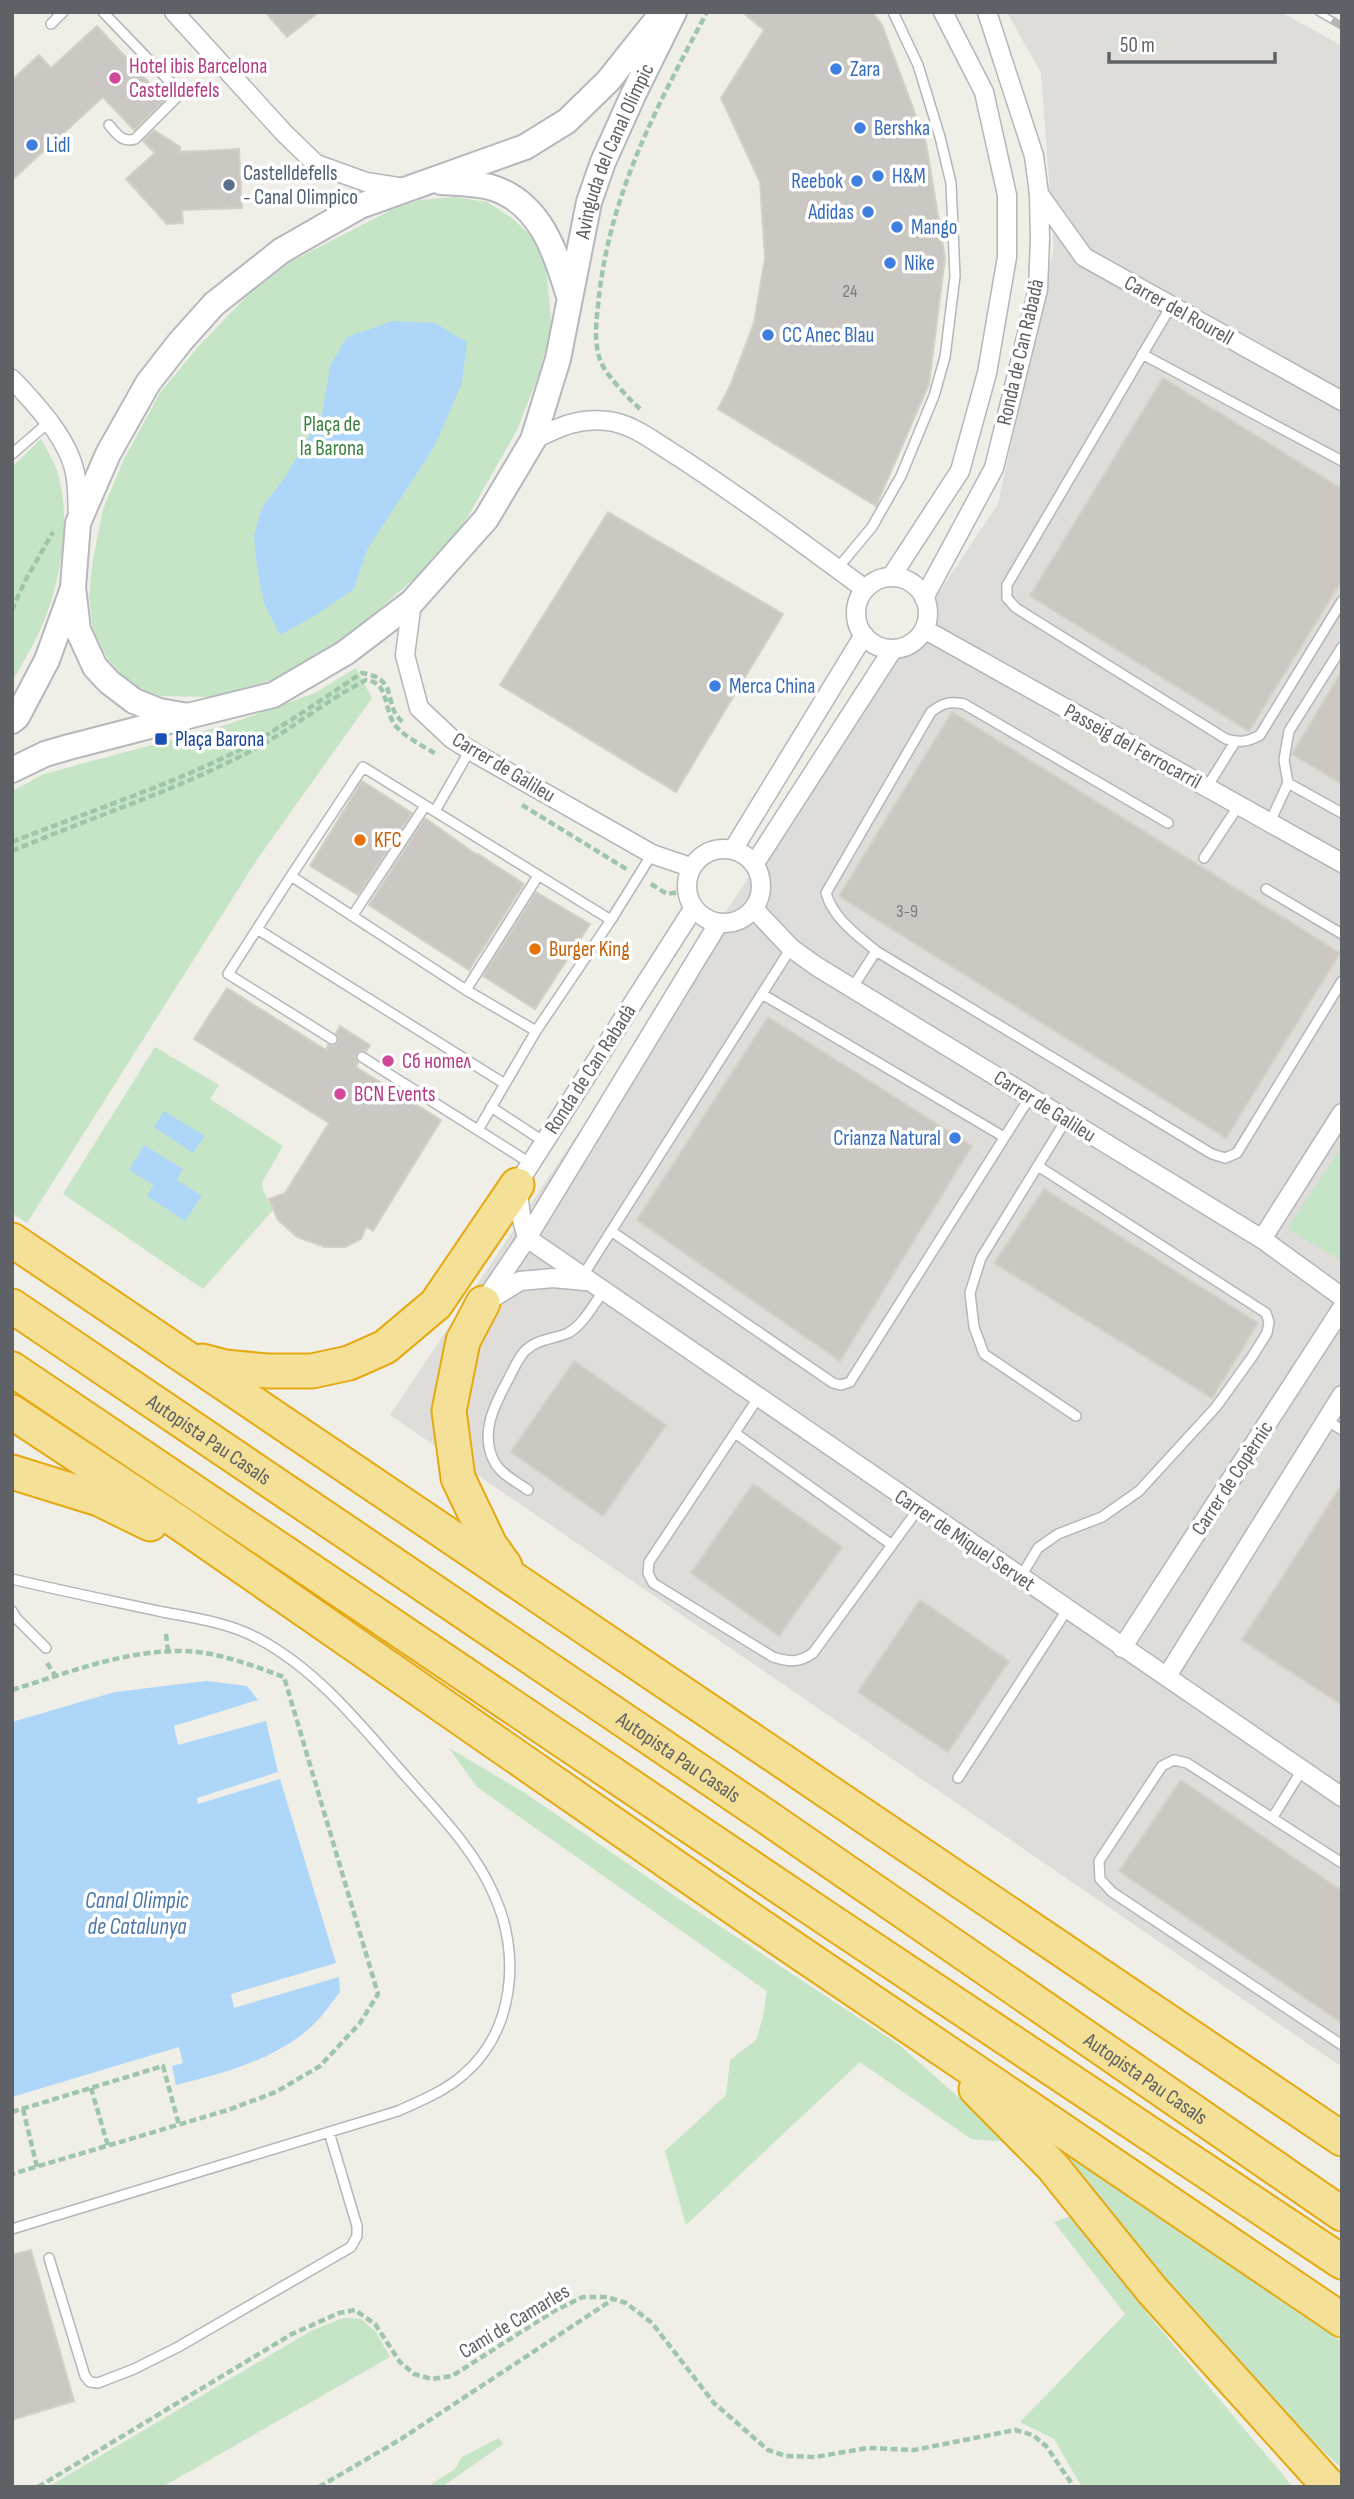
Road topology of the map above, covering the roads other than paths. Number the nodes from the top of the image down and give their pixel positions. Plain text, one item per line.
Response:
1 (63, 12) edge
2 (103, 12) edge
3 (174, 12) edge
4 (663, 12) edge
5 (674, 12) edge
6 (893, 12) edge
7 (943, 12) edge
8 (987, 12) edge
9 (51, 24) dead end
10 (109, 125) dead end
11 (419, 185) junction
12 (1039, 194) junction
13 (570, 297) junction
14 (1171, 306) junction
15 (1142, 354) junction
16 (12, 379) edge
17 (1342, 401) edge
18 (49, 422) junction
19 (533, 440) junction
20 (12, 454) edge
21 (1342, 461) edge
22 (67, 522) junction
23 (837, 569) junction
24 (891, 577) junction
25 (73, 587) junction
26 (865, 589) junction
27 (924, 598) junction
28 (1342, 601) edge
29 (412, 602) junction
30 (924, 629) junction
31 (864, 635) junction
32 (1342, 647) edge
33 (893, 649) junction
34 (187, 716) junction
35 (12, 721) edge
36 (1235, 742) junction
37 (470, 751) junction
38 (12, 770) edge
39 (1288, 783) junction
40 (1207, 787) junction
41 (1239, 805) junction
42 (425, 806) junction
43 (435, 811) junction
44 (1342, 813) edge
45 (1270, 822) junction
46 (1168, 823) dead end
47 (734, 848) junction
48 (652, 855) junction
49 (1204, 858) dead end
50 (755, 863) junction
51 (1342, 863) edge
52 (690, 867) junction
53 (291, 876) junction
54 (538, 876) junction
55 (1266, 889) dead end
56 (693, 909) junction
57 (754, 909) junction
58 (353, 915) junction
59 (611, 920) junction
60 (718, 924) junction
61 (257, 929) junction
62 (1342, 934) edge
63 (791, 948) junction
64 (876, 951) junction
65 (1342, 981) edge
66 (853, 988) junction
67 (466, 990) junction
68 (762, 994) junction
69 (536, 1031) junction
70 (332, 1039) dead end
71 (362, 1057) dead end
72 (505, 1084) junction
73 (1030, 1097) junction
74 (491, 1107) junction
75 (1342, 1114) edge
76 (1066, 1119) junction
77 (478, 1130) junction
78 (1004, 1137) junction
79 (543, 1141) junction
80 (1038, 1166) junction
81 (523, 1174) junction
82 (611, 1231) junction
83 (527, 1238) junction
84 (1262, 1239) junction
85 (12, 1240) edge
86 (585, 1279) junction
87 (603, 1292) junction
88 (1342, 1297) edge
89 (483, 1303) junction
90 (12, 1307) edge
91 (1342, 1308) edge
92 (184, 1355) junction
93 (12, 1369) edge
94 (1342, 1395) edge
95 (758, 1398) junction
96 (12, 1412) edge
97 (1076, 1416) dead end
98 (1326, 1420) junction
99 (1342, 1430) edge
100 (734, 1433) junction
101 (12, 1472) edge
102 (528, 1490) dead end
103 (919, 1508) junction
104 (892, 1545) junction
105 (512, 1577) junction
106 (1020, 1578) junction
107 (12, 1579) edge
108 (275, 1592) junction
109 (1067, 1610) junction
110 (12, 1611) edge
111 (46, 1648) dead end
112 (1122, 1648) junction
113 (1167, 1676) junction
114 (1302, 1770) junction
115 (958, 1778) dead end
116 (1342, 1797) edge
117 (1273, 1817) junction
118 (1342, 1863) edge
119 (925, 2037) junction
120 (1342, 2045) edge
121 (329, 2132) junction
122 (1342, 2139) edge
123 (1342, 2214) edge
124 (1272, 2215) junction
125 (12, 2229) edge
126 (49, 2258) dead end
127 (1342, 2262) edge
128 (1342, 2271) edge
129 (1342, 2320) edge
130 (1328, 2486) edge

1 - 9 lane
2 - 10 lane
3 - 11 street
4 - 11 street, Avinguda del Canal Olímpic
5 - 13 street, Avinguda del Canal Olímpic
6 - 23 lane
7 - 24 street, Ronda de Can Rabadà
8 - 12 street, Ronda de Can Rabadà
11 - 13 street
11 - 22 street
12 - 14 street, Carrer del Rourell
12 - 27 street, Ronda de Can Rabadà
13 - 19 street
14 - 15 lane
14 - 17 street, Carrer del Rourell
15 - 21 lane
15 - 36 lane
16 - 18 street
18 - 20 lane
18 - 22 street
19 - 23 street
19 - 29 street
22 - 25 street
23 - 26 street
24 - 26 street
24 - 27 street
25 - 34 street
25 - 35 street
26 - 31 street
27 - 30 street, Ronda de Can Rabadà
28 - 36 lane
29 - 34 street
29 - 37 street, Carrer de Galileu
30 - 33 street
30 - 40 street, Passeig del Ferrocarril
31 - 33 street
31 - 47 street
32 - 39 lane
33 - 50 street
34 - 38 street
36 - 40 lane
37 - 43 lane
37 - 48 street, Carrer de Galileu
39 - 44 lane
39 - 45 lane
40 - 41 street, Passeig del Ferrocarril
41 - 45 street, Passeig del Ferrocarril
41 - 49 lane
42 - 43 lane
42 - 53 lane
42 - 58 lane
43 - 54 lane
45 - 51 street, Passeig del Ferrocarril
46 - 64 lane
47 - 50 street
47 - 52 street
48 - 52 street, Carrer de Galileu
48 - 59 lane
50 - 57 street
52 - 56 street
53 - 58 lane
53 - 61 lane
54 - 59 lane
54 - 67 lane
55 - 62 lane
56 - 60 street
56 - 79 street, Ronda de Can Rabadà
57 - 60 street
57 - 63 street, Carrer de Galileu
58 - 67 lane
59 - 69 lane
60 - 83 street, Ronda de Can Rabadà
61 - 70 lane
61 - 72 lane
63 - 66 street, Carrer de Galileu
63 - 68 lane
64 - 65 lane
64 - 66 lane
66 - 73 street, Carrer de Galileu
67 - 69 lane
68 - 78 lane
68 - 82 lane
69 - 72 lane
71 - 77 lane
72 - 74 lane
73 - 76 street, Carrer de Galileu
73 - 78 lane
74 - 77 lane
74 - 79 lane
75 - 84 street
76 - 80 lane
76 - 84 street, Carrer de Galileu
77 - 81 lane
78 - 82 lane
79 - 81 street, Ronda de Can Rabadà
80 - 97 lane
80 - 106 lane
81 - 83 street
81 - 92 highway
82 - 86 lane
83 - 86 street, Carrer de Miquel Servet
83 - 89 street, Ronda de Can Rabadà
84 - 88 street, Carrer de Galileu
85 - 92 highway
86 - 87 street, Carrer de Miquel Servet
86 - 89 street, Carrer de Miquel Servet
87 - 95 street, Carrer de Miquel Servet
87 - 102 lane
89 - 105 highway
90 - 123 highway, Autopista Pau Casals
91 - 112 street, Carrer de Copèrnic
92 - 105 highway
93 - 124 highway, Autopista Pau Casals
94 - 98 street
95 - 100 lane
95 - 103 street, Carrer de Miquel Servet
96 - 108 highway
98 - 99 lane
98 - 113 street
100 - 104 lane
100 - 104 lane
101 - 108 highway
103 - 104 lane
103 - 106 street, Carrer de Miquel Servet
105 - 122 highway
106 - 109 street, Carrer de Miquel Servet
107 - 121 lane
108 - 119 highway
109 - 112 street, Carrer de Miquel Servet
109 - 115 lane
110 - 111 lane
112 - 113 street, Carrer de Miquel Servet
113 - 114 street, Carrer de Miquel Servet
114 - 116 street, Carrer de Miquel Servet
114 - 117 lane
117 - 118 lane
117 - 120 lane
119 - 129 highway
119 - 130 highway
121 - 125 lane
121 - 126 lane
124 - 127 highway, Autopista Pau Casals
124 - 128 highway

